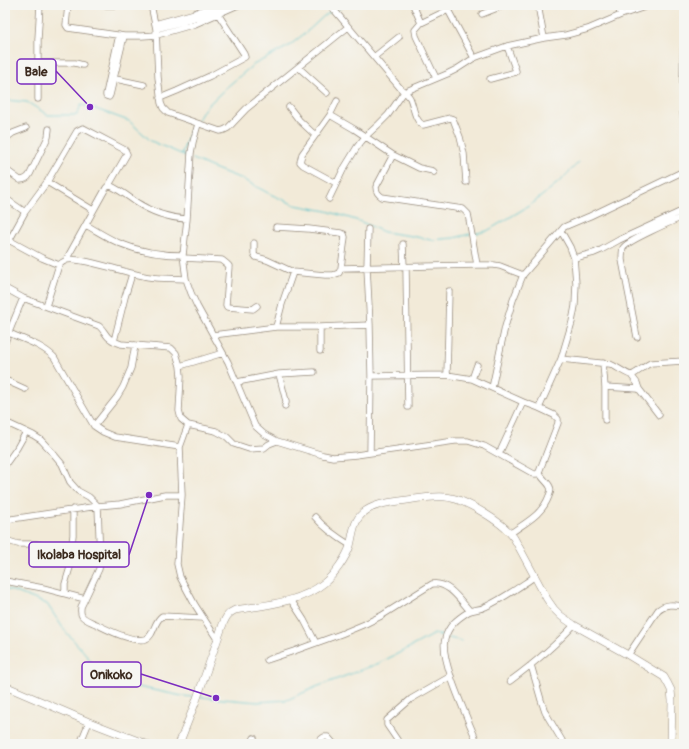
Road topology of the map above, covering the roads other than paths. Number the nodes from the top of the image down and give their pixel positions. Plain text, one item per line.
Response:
1 (40, 5) edge
2 (68, 5) edge
3 (106, 5) edge
4 (138, 5) edge
5 (151, 5) edge
6 (214, 5) edge
7 (226, 5) edge
8 (238, 5) edge
9 (414, 5) edge
10 (505, 5) edge
11 (538, 5) edge
12 (617, 5) edge
13 (651, 5) edge
14 (331, 7) edge
15 (218, 14) junction
16 (482, 14) dead end
17 (621, 15) junction
18 (421, 23) junction
19 (348, 27) junction
20 (156, 29) junction
21 (121, 35) junction
22 (399, 36) dead end
23 (544, 38) junction
24 (684, 44) edge
25 (507, 46) junction
26 (374, 57) junction
27 (474, 58) junction
28 (38, 63) junction
29 (83, 65) dead end
30 (298, 67) junction
31 (436, 78) junction
32 (490, 79) dead end
33 (144, 86) dead end
34 (404, 92) junction
35 (327, 93) dead end
36 (160, 98) junction
37 (38, 100) dead end
38 (337, 101) dead end
39 (289, 107) dead end
40 (330, 115) junction
41 (684, 118) edge
42 (194, 122) junction
43 (26, 128) dead end
44 (49, 129) dead end
45 (315, 135) junction
46 (365, 137) junction
47 (5, 139) edge
48 (393, 155) junction
49 (5, 169) edge
50 (684, 171) edge
51 (434, 172) dead end
52 (47, 182) junction
53 (466, 182) dead end
54 (336, 183) junction
55 (109, 185) junction
56 (5, 198) edge
57 (329, 199) dead end
58 (94, 210) junction
59 (684, 210) edge
60 (25, 212) junction
61 (684, 217) edge
62 (187, 219) junction
63 (86, 225) junction
64 (276, 227) dead end
65 (368, 229) dead end
66 (561, 231) junction
67 (7, 240) edge
68 (254, 243) dead end
69 (403, 244) dead end
70 (183, 256) junction
71 (574, 258) junction
72 (66, 260) junction
73 (59, 265) junction
74 (477, 265) junction
75 (405, 267) junction
76 (341, 268) junction
77 (367, 268) junction
78 (293, 272) junction
79 (132, 274) junction
80 (523, 275) junction
81 (186, 278) junction
82 (5, 288) edge
83 (449, 291) dead end
84 (23, 298) junction
85 (46, 306) junction
86 (257, 306) dead end
87 (370, 325) junction
88 (276, 327) junction
89 (320, 327) junction
90 (9, 333) junction
91 (213, 335) junction
92 (637, 337) dead end
93 (114, 341) junction
94 (5, 342) edge
95 (135, 345) junction
96 (320, 351) dead end
97 (223, 353) junction
98 (561, 359) junction
99 (684, 360) edge
100 (603, 363) junction
101 (477, 365) dead end
102 (180, 366) junction
103 (314, 372) dead end
104 (279, 374) junction
105 (447, 375) junction
106 (631, 375) junction
107 (371, 376) junction
108 (407, 376) junction
109 (5, 380) edge
110 (472, 380) junction
111 (237, 382) junction
112 (605, 387) junction
113 (492, 388) junction
114 (25, 389) dead end
115 (639, 389) junction
116 (523, 402) junction
117 (285, 406) dead end
118 (408, 407) dead end
119 (539, 408) junction
120 (659, 416) dead end
121 (605, 420) dead end
122 (5, 422) edge
123 (188, 425) junction
124 (94, 426) junction
125 (26, 432) junction
126 (277, 441) junction
127 (180, 447) junction
128 (370, 453) junction
129 (499, 454) junction
130 (5, 465) edge
131 (539, 472) junction
132 (182, 495) junction
133 (98, 506) junction
134 (73, 510) junction
135 (315, 517) dead end
136 (5, 520) edge
137 (511, 533) junction
138 (5, 540) edge
139 (350, 545) junction
140 (71, 552) junction
141 (534, 577) junction
142 (5, 580) edge
143 (65, 593) junction
144 (85, 599) junction
145 (291, 600) junction
146 (684, 606) edge
147 (470, 611) junction
148 (203, 618) junction
149 (574, 625) junction
150 (218, 639) junction
151 (316, 642) junction
152 (628, 656) junction
153 (267, 660) dead end
154 (531, 665) junction
155 (451, 676) junction
156 (510, 681) dead end
157 (5, 686) edge
158 (89, 722) junction
159 (80, 744) edge
160 (146, 744) edge
161 (179, 744) edge
162 (315, 744) edge
163 (334, 744) edge
164 (400, 744) edge
165 (475, 744) edge
166 (564, 744) edge
167 (671, 744) edge

1 - 28 street
2 - 21 street
3 - 4 street
5 - 20 street
6 - 20 street
7 - 20 street
8 - 15 street
9 - 18 street
10 - 16 street
11 - 23 street
12 - 17 street
13 - 17 street
14 - 19 street
15 - 20 street
15 - 36 street
17 - 23 street
18 - 27 street
18 - 31 street
19 - 26 street
19 - 30 street
20 - 21 street
20 - 36 street
21 - 33 street
22 - 26 street
23 - 25 street
24 - 41 main road
25 - 27 street
25 - 32 street
26 - 34 street
27 - 31 street
28 - 29 street
28 - 37 street
30 - 35 street
30 - 42 street
31 - 34 street
34 - 46 street
34 - 53 street
36 - 42 street
38 - 40 street
39 - 45 street
40 - 45 street
40 - 46 street
42 - 62 street
43 - 47 street
44 - 49 street
45 - 54 street
46 - 48 street
46 - 54 street
48 - 51 street
48 - 74 street
50 - 66 street
52 - 55 street
52 - 58 street
52 - 60 street
54 - 57 street
55 - 58 street
55 - 62 street
56 - 60 street
58 - 63 street
59 - 71 street
60 - 67 street
61 - 92 street
62 - 70 street
63 - 70 street
63 - 72 street
64 - 76 street
65 - 77 street
66 - 71 street
66 - 80 street
67 - 73 street
68 - 78 street
69 - 75 street
70 - 81 street
70 - 86 street
71 - 98 street
72 - 73 street
72 - 79 street
73 - 85 street
74 - 75 street
74 - 80 street
75 - 77 street
75 - 108 street
76 - 77 street
76 - 78 street
77 - 87 street
78 - 88 street
79 - 81 street
79 - 93 street
80 - 113 street
81 - 91 street
82 - 84 street
83 - 105 street
84 - 85 street
84 - 90 street
85 - 93 street
87 - 89 street
87 - 107 street
88 - 89 street
88 - 91 street
89 - 96 street
90 - 94 street
90 - 124 street
91 - 97 street
93 - 95 street
95 - 102 street
95 - 124 street
97 - 102 street
97 - 111 street
98 - 100 street
98 - 119 street
99 - 106 street
100 - 106 street
100 - 112 street
101 - 110 street
102 - 123 street
103 - 104 street
104 - 111 street
104 - 117 street
105 - 108 street
105 - 110 street
106 - 115 street
107 - 108 street
107 - 128 street
108 - 118 street
109 - 114 street
110 - 113 street
111 - 126 street
112 - 115 street
112 - 121 street
113 - 116 street
115 - 120 street
116 - 119 street
116 - 129 street
119 - 131 street
122 - 125 street
123 - 126 street
123 - 127 street
124 - 127 street
125 - 130 street
125 - 133 street
126 - 128 street
127 - 132 street
128 - 129 street
129 - 131 street
131 - 137 street
132 - 133 street
132 - 148 street
133 - 134 street
133 - 144 street
134 - 136 street
134 - 140 street
135 - 139 street
137 - 139 main road
137 - 141 main road
138 - 140 street
139 - 145 main road
140 - 143 street
141 - 147 street
141 - 149 main road
142 - 143 street
143 - 144 street
144 - 148 street
145 - 150 main road
145 - 151 street
146 - 152 street
147 - 151 street
147 - 155 street
148 - 150 street
149 - 152 main road
149 - 154 street
150 - 161 main road
151 - 153 street
152 - 167 main road
154 - 156 street
154 - 166 street
155 - 164 street
155 - 165 street
157 - 158 main road
158 - 159 street
158 - 160 main road
162 - 163 street

